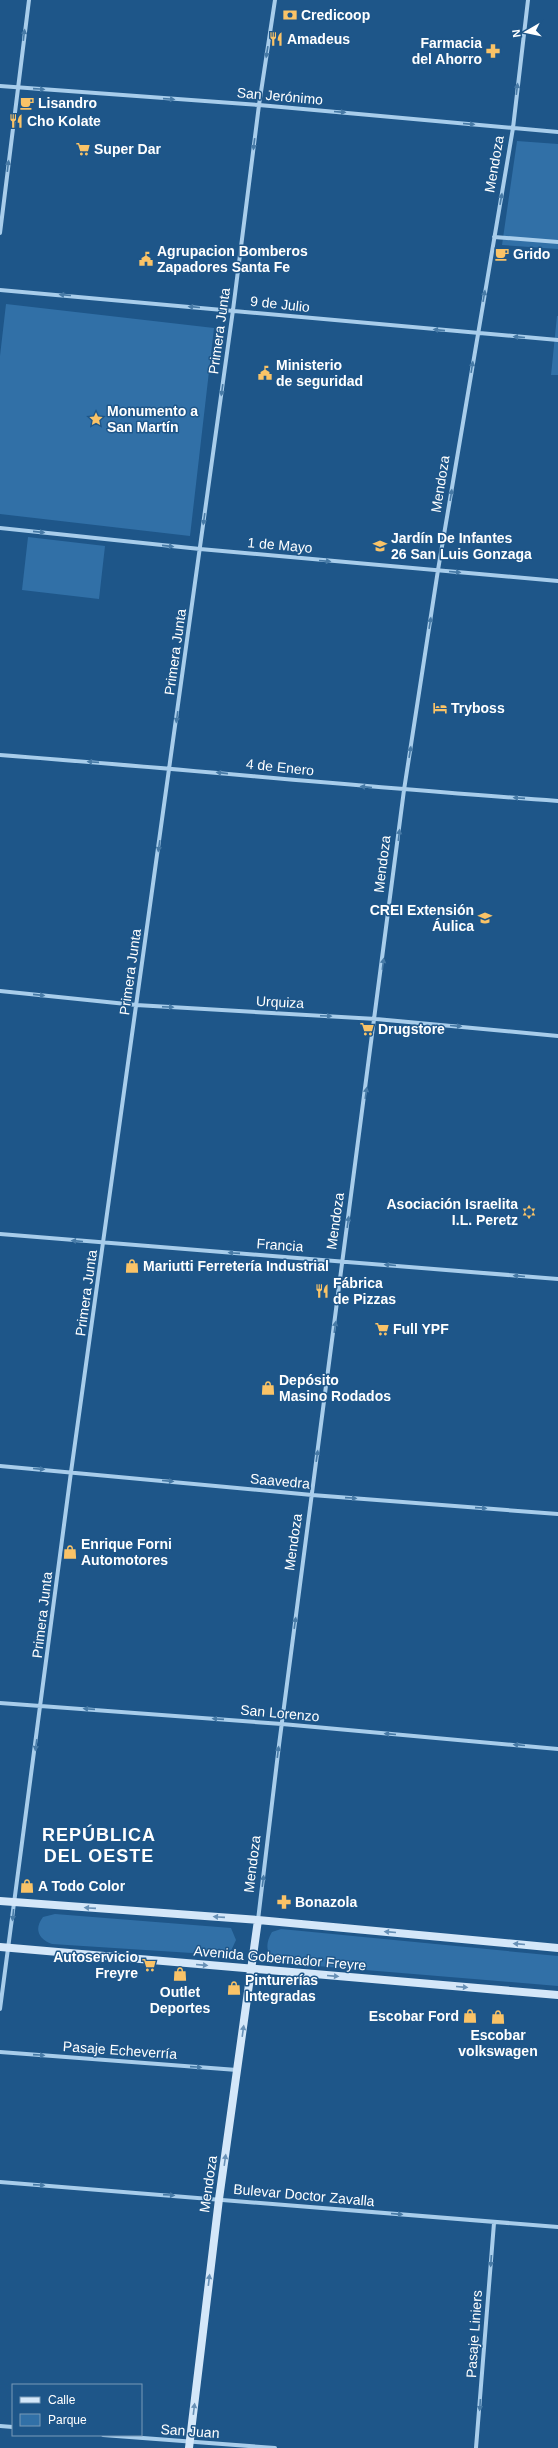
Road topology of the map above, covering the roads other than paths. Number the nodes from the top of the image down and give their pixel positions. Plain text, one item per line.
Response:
1 (29, 0) edge
2 (275, 0) edge
3 (528, 0) edge
4 (0, 86) edge
5 (17, 88) junction
6 (259, 105) junction
7 (513, 128) junction
8 (558, 132) edge
9 (0, 233) edge
10 (494, 237) junction
11 (558, 242) edge
12 (0, 290) edge
13 (233, 310) junction
14 (478, 334) junction
15 (558, 340) edge
16 (0, 528) edge
17 (200, 549) junction
18 (438, 570) junction
19 (558, 581) edge
20 (0, 755) edge
21 (170, 768) junction
22 (404, 790) junction
23 (558, 801) edge
24 (0, 991) edge
25 (136, 1005) junction
26 (376, 1018) junction
27 (558, 1036) edge
28 (0, 1234) edge
29 (104, 1243) junction
30 (343, 1261) junction
31 (558, 1279) edge
32 (0, 1466) edge
33 (71, 1472) junction
34 (312, 1495) junction
35 (558, 1514) edge
36 (0, 1703) edge
37 (41, 1706) junction
38 (282, 1724) junction
39 (558, 1749) edge
40 (0, 1901) edge
41 (14, 1903) junction
42 (258, 1920) junction
43 (0, 1947) edge
44 (10, 1948) junction
45 (558, 1948) edge
46 (252, 1969) junction
47 (558, 1995) edge
48 (0, 2009) edge
49 (0, 2052) edge
50 (238, 2070) junction
51 (0, 2182) edge
52 (219, 2198) junction
53 (494, 2223) junction
54 (558, 2227) edge
55 (0, 2426) edge
56 (12, 2427) edge
57 (112, 2436) edge
58 (189, 2445) edge
59 (275, 2448) edge
60 (476, 2448) edge

5 -> 1 street
2 -> 6 street, Primera Junta
7 -> 3 street, Mendoza
4 - 5 street, San Jerónimo
5 -> 6 street, San Jerónimo
9 -> 5 street
6 -> 7 street, San Jerónimo
6 -> 13 street, Primera Junta
7 - 8 street, San Jerónimo
10 -> 7 street, Mendoza
10 - 11 street
14 -> 10 street, Mendoza
13 -> 12 street, 9 de Julio
14 -> 13 street, 9 de Julio
13 -> 17 street, Primera Junta
15 -> 14 street, 9 de Julio
18 -> 14 street, Mendoza
16 -> 17 street, 1 de Mayo
17 -> 18 street, 1 de Mayo
17 -> 21 street, Primera Junta
18 -> 19 street, 1 de Mayo
22 -> 18 street, Mendoza
21 -> 20 street, 4 de Enero
22 -> 21 street, 4 de Enero
21 -> 25 street, Primera Junta
23 -> 22 street, 4 de Enero
26 -> 22 street, Mendoza
24 -> 25 street, Urquiza
25 -> 26 street, Urquiza
25 - 29 street, Primera Junta
26 -> 27 street, Urquiza
30 -> 26 street, Mendoza
29 -> 28 street, Francia
30 -> 29 street, Francia
29 - 33 street, Primera Junta
31 -> 30 street, Francia
34 -> 30 street, Mendoza
32 -> 33 street, Saavedra
33 -> 34 street, Saavedra
33 - 37 street, Primera Junta
34 -> 35 street, Saavedra
38 -> 34 street, Mendoza
36 - 37 street, San Lorenzo
38 -> 37 street, San Lorenzo
37 -> 41 street, Primera Junta
39 -> 38 street, San Lorenzo
42 -> 38 street, Mendoza
40 - 41 main road
42 -> 41 main road
41 -> 44 street, Primera Junta
45 -> 42 main road
42 - 46 main road, Mendoza
43 - 44 main road, Avenida Gobernador Freyre
44 -> 46 main road, Avenida Gobernador Freyre
44 - 48 street, Primera Junta
46 -> 47 main road, Avenida Gobernador Freyre
50 -> 46 main road, Mendoza
49 -> 50 street, Pasaje Echeverría
52 -> 50 main road, Mendoza
51 -> 52 street, Bulevar Doctor Zavalla
52 -> 53 street, Bulevar Doctor Zavalla
58 -> 52 main road, Mendoza
53 - 54 street, Bulevar Doctor Zavalla
53 -> 60 street, Pasaje Liniers
55 - 56 street
57 - 58 street, San Juan
58 - 59 street, San Juan

